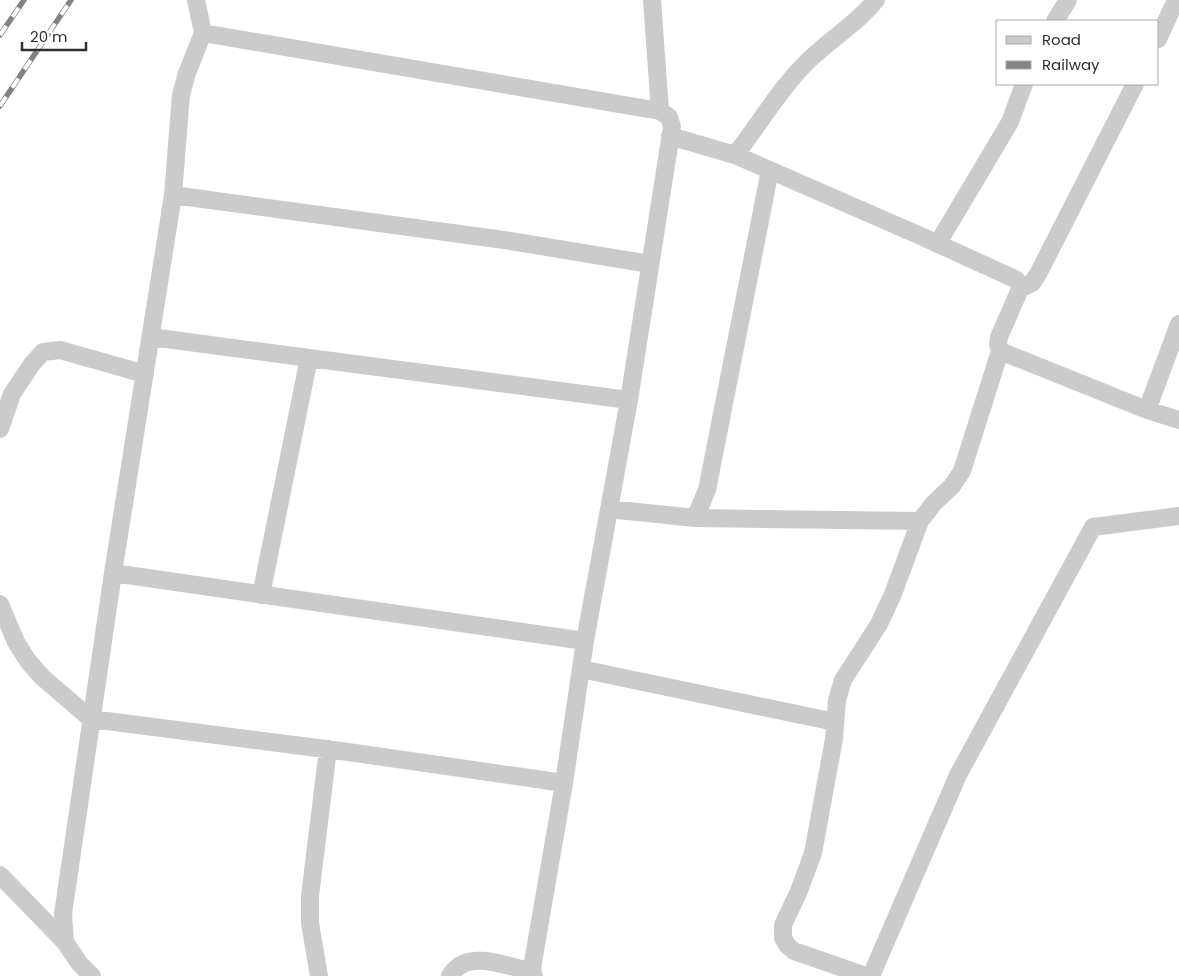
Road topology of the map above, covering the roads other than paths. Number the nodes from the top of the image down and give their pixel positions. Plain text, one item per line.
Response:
1 (196, 0) edge
2 (652, 0) edge
3 (876, 0) edge
4 (1068, 0) edge
5 (1176, 0) edge
6 (1057, 20) edge
7 (203, 33) junction
8 (1159, 37) edge
9 (1024, 85) edge
10 (1134, 85) edge
11 (660, 111) junction
12 (670, 136) junction
13 (735, 154) junction
14 (770, 170) junction
15 (173, 195) junction
16 (938, 244) junction
17 (650, 264) junction
18 (1020, 288) junction
19 (1179, 324) edge
20 (151, 336) junction
21 (1000, 351) junction
22 (309, 358) junction
23 (145, 374) junction
24 (629, 400) junction
25 (1147, 410) junction
26 (1179, 420) edge
27 (0, 429) edge
28 (609, 509) junction
29 (1179, 516) edge
30 (695, 518) junction
31 (920, 521) junction
32 (114, 573) junction
33 (261, 595) junction
34 (0, 604) edge
35 (585, 641) junction
36 (581, 669) junction
37 (91, 719) junction
38 (835, 722) junction
39 (328, 749) junction
40 (564, 784) junction
41 (0, 875) edge
42 (65, 942) junction
43 (533, 974) edge
44 (92, 976) edge
45 (319, 976) edge
46 (450, 976) edge
47 (866, 976) edge
48 (871, 976) edge

1 - 7 street
2 - 11 street
3 - 13 street
4 - 6 street
5 - 8 street
7 - 11 street
7 - 15 street
9 - 16 street
10 - 18 street
11 - 12 street
12 - 13 street
12 - 17 street
13 - 14 street
14 - 16 street
14 - 30 street
15 - 17 street
15 - 20 street
16 - 18 street
17 - 24 street
18 - 21 street
19 - 25 street
20 - 22 street
20 - 23 street
21 - 25 street
21 - 31 street
22 - 24 street
22 - 33 street
23 - 27 street
23 - 32 street
24 - 28 street
25 - 26 street
28 - 30 street
28 - 35 street
29 - 48 street
30 - 31 street
31 - 38 street
32 - 33 street
32 - 37 street
33 - 35 street
34 - 37 street
35 - 36 street
36 - 38 street
36 - 40 street
37 - 39 street
37 - 42 street
38 - 47 street
39 - 40 street
39 - 45 street
40 - 43 street
41 - 42 street
42 - 44 street
43 - 46 street

